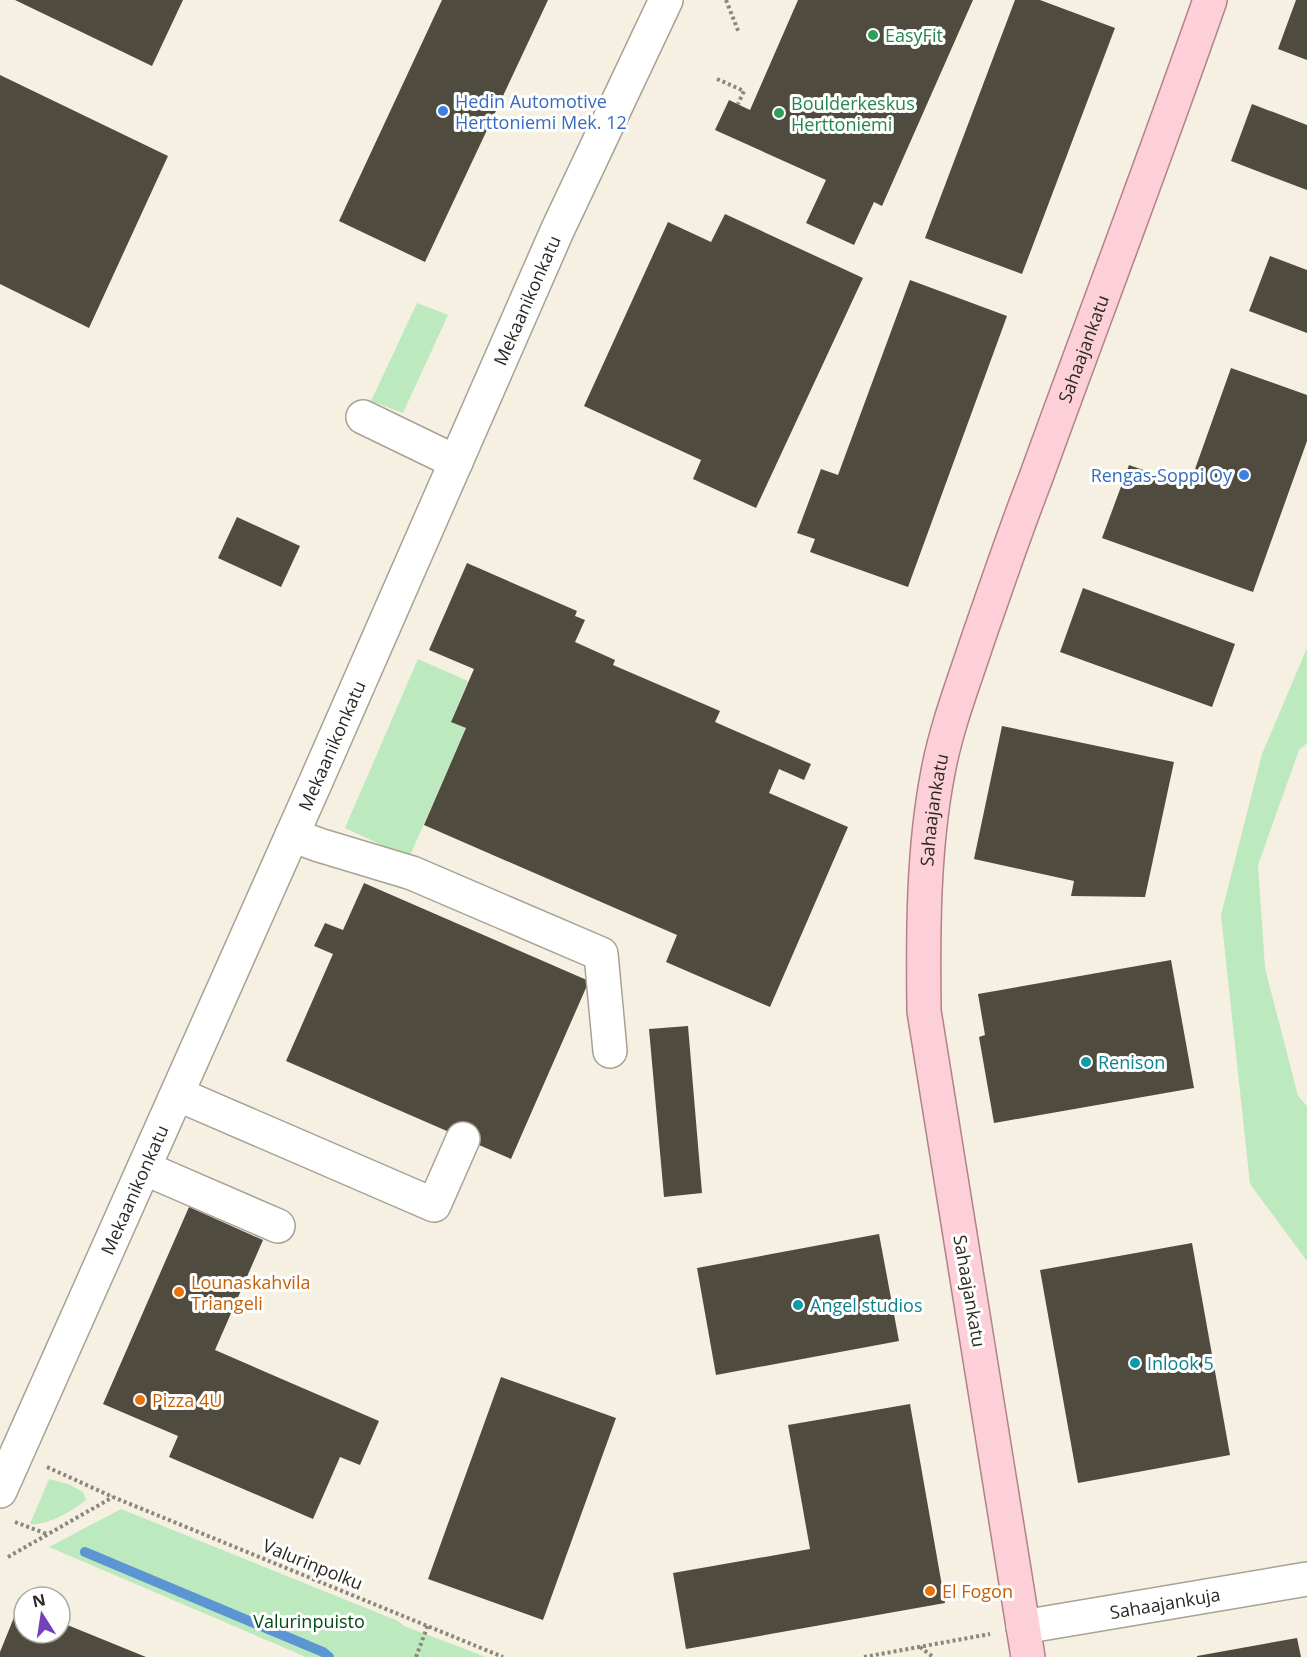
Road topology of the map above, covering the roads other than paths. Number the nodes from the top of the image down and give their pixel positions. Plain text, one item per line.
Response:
1 (666, 0) edge
2 (1209, 0) edge
3 (363, 417) dead end
4 (456, 462) junction
5 (292, 835) junction
6 (610, 1051) dead end
7 (177, 1094) junction
8 (463, 1139) dead end
9 (144, 1168) junction
10 (278, 1226) dead end
11 (5, 1505) edge
12 (1307, 1579) edge
13 (1014, 1639) edge

1 - 4 street, Mekaanikonkatu
2 - 13 main road, Sahaajankatu
3 - 4 street
4 - 5 street, Mekaanikonkatu
5 - 6 street
5 - 7 street, Mekaanikonkatu
7 - 8 street
7 - 9 street, Mekaanikonkatu
9 - 10 street
9 - 11 street, Mekaanikonkatu
12 - 13 street, Sahaajankuja

